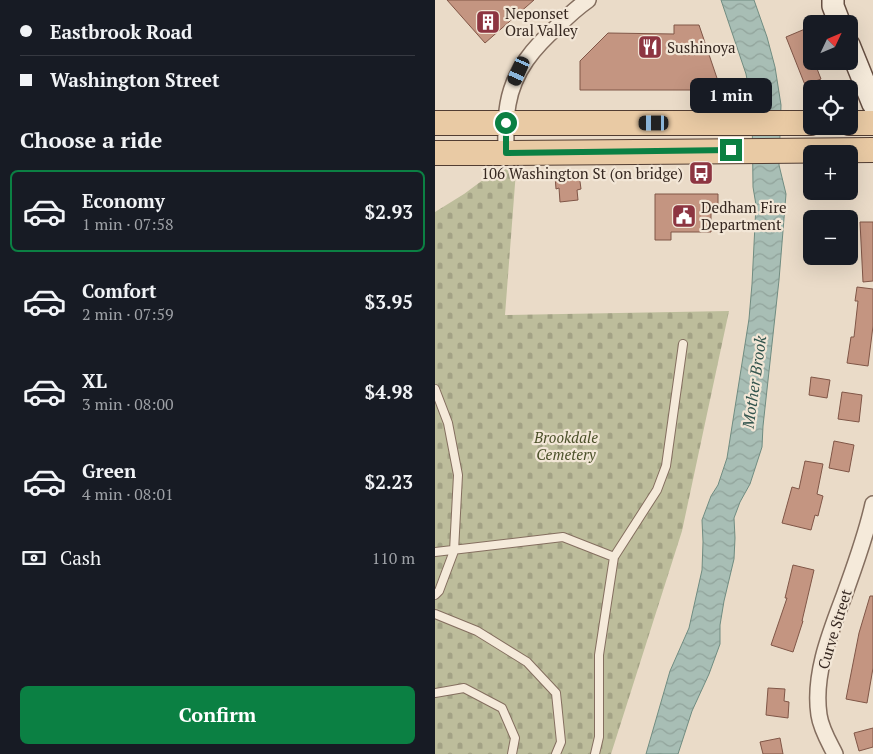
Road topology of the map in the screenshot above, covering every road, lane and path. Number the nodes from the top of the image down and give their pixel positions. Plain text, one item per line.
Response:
1 (588, 0) edge
2 (833, 0) edge
3 (836, 15) edge
4 (858, 67) edge
5 (873, 104) edge
6 (440, 121) edge
7 (506, 123) junction
8 (803, 123) edge
9 (858, 123) edge
10 (873, 123) edge
11 (873, 150) edge
12 (435, 153) edge
13 (506, 153) junction
14 (683, 344) dead end
15 (435, 389) edge
16 (873, 504) edge
17 (454, 550) junction
18 (435, 552) edge
19 (614, 557) junction
20 (435, 595) edge
21 (435, 614) edge
22 (435, 693) edge
23 (512, 754) edge
24 (556, 754) edge
25 (595, 754) edge
26 (835, 754) edge

1 - 7 street
2 - 3 street
4 - 5 street
6 - 7 main road
7 - 8 main road
7 - 13 street
9 - 10 main road
11 - 13 main road
12 - 13 main road
14 - 19 lane
15 - 17 lane
16 - 26 street, Curve Street
17 - 18 lane
17 - 19 lane
17 - 20 lane
19 - 25 lane
21 - 24 lane
22 - 23 lane

